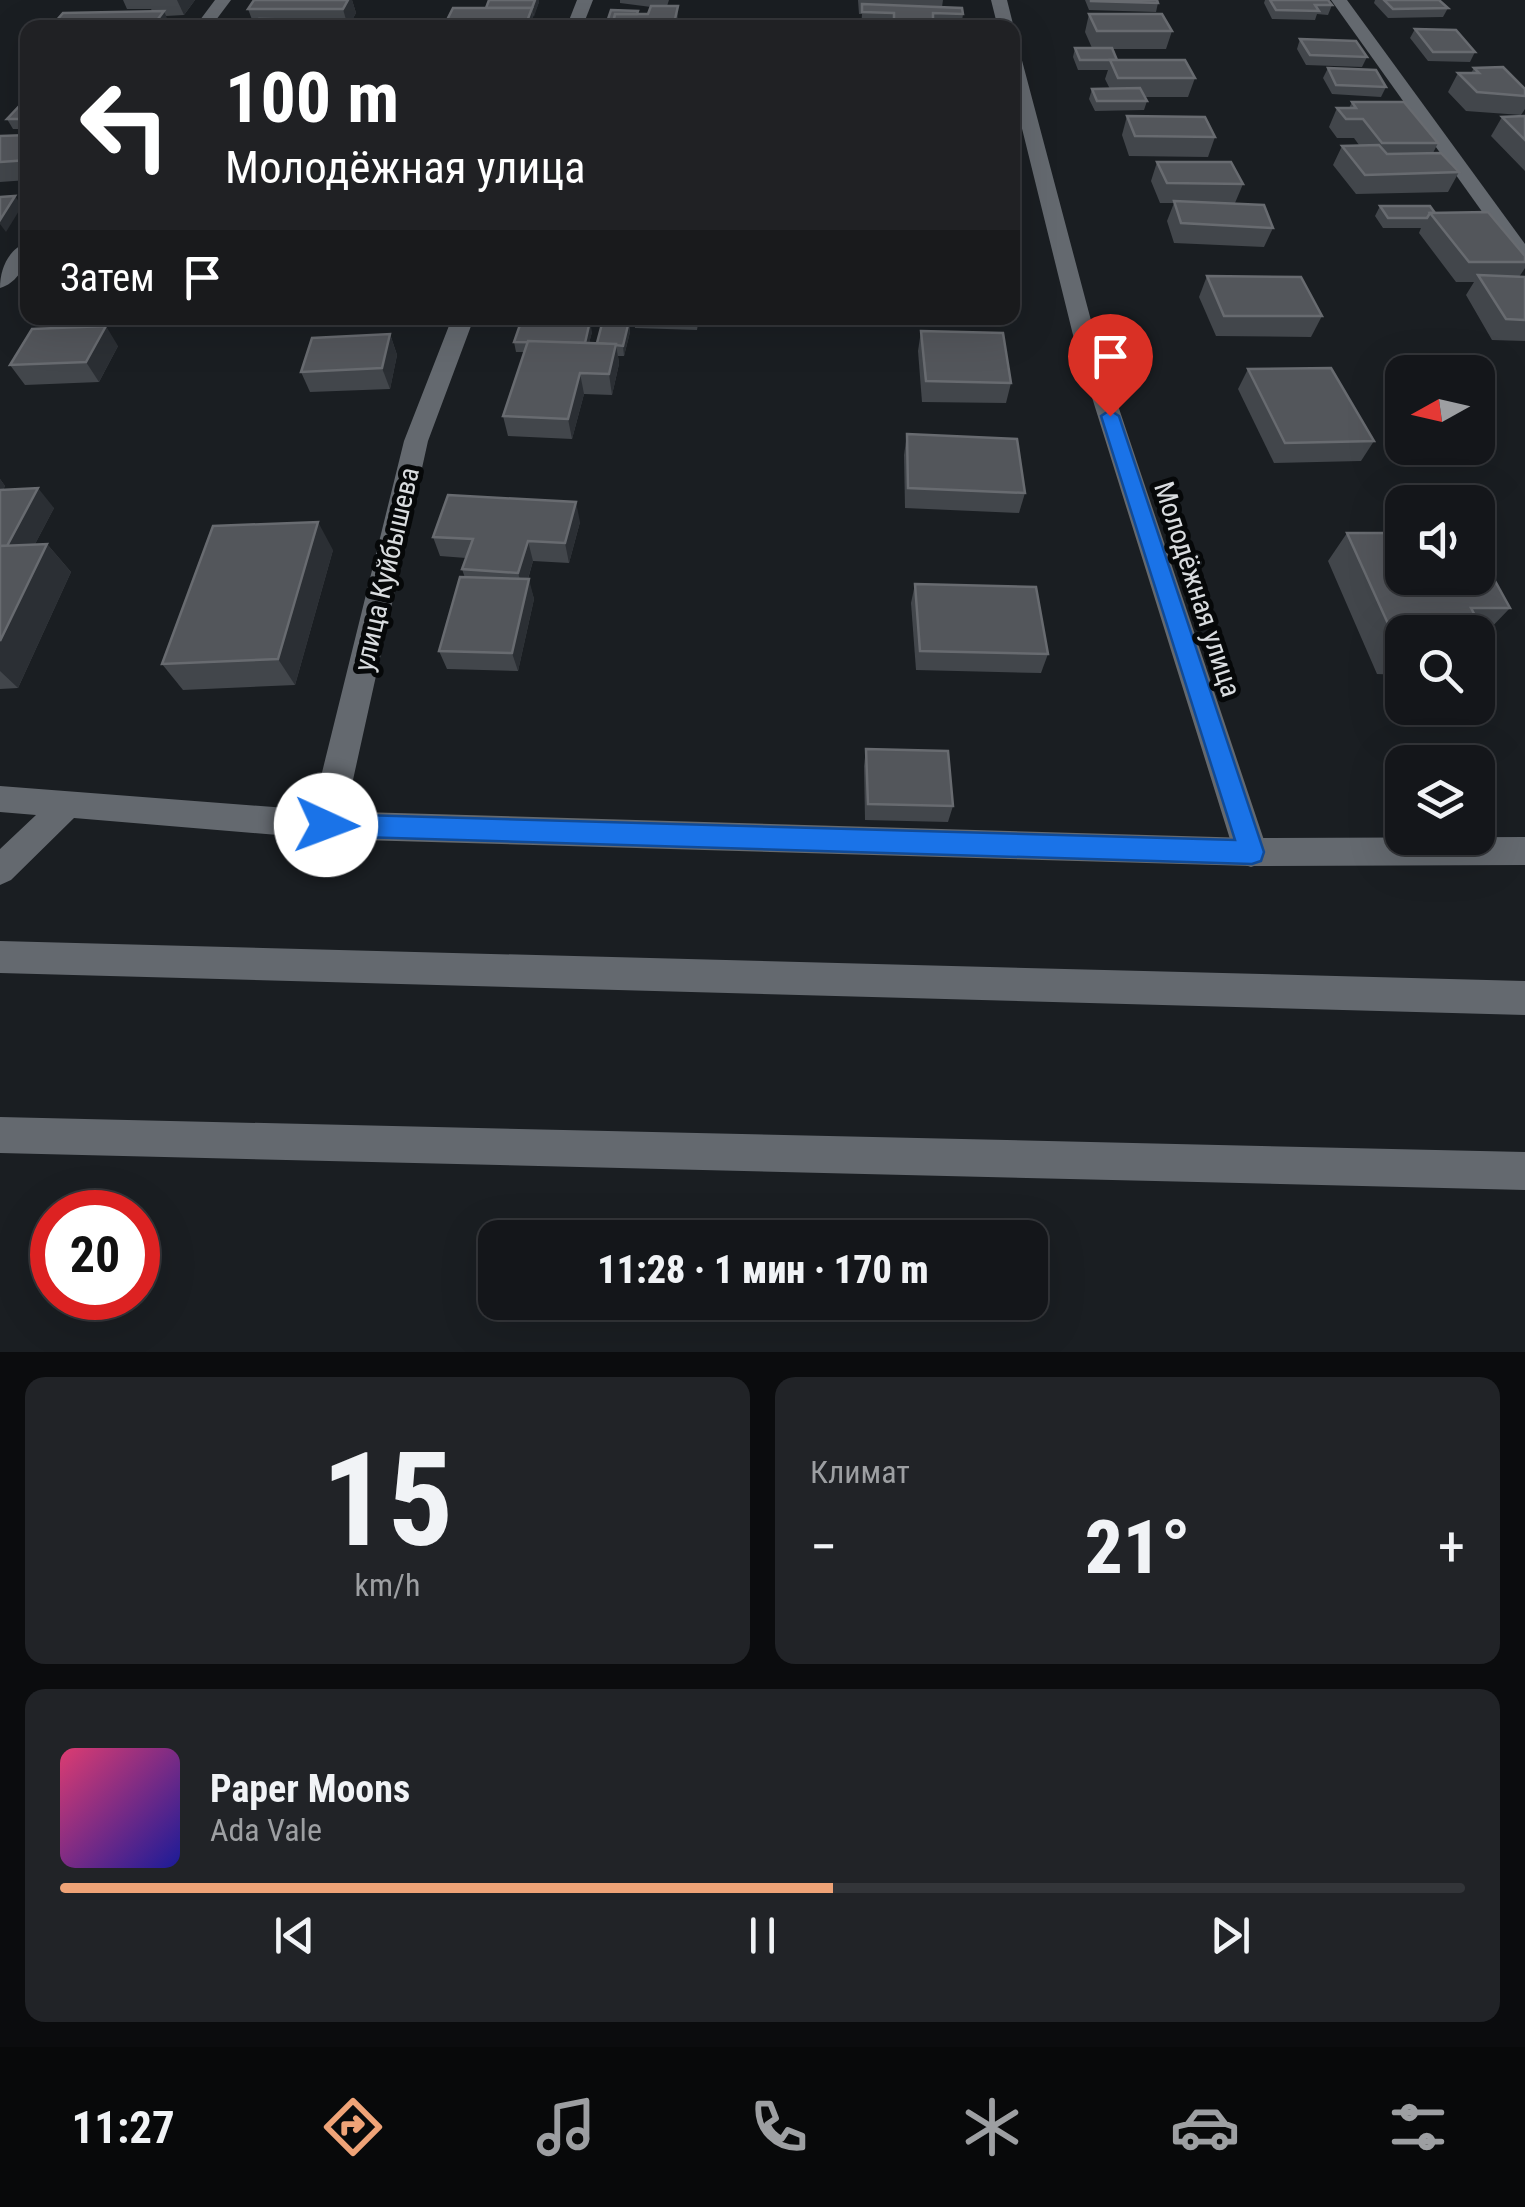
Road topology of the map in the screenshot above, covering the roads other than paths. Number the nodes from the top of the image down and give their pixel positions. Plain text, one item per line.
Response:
1 (1339, 0) edge
2 (1020, 84) edge
3 (20, 258) edge
4 (1525, 258) edge
5 (0, 282) edge
6 (460, 325) edge
7 (0, 799) edge
8 (68, 804) junction
9 (326, 825) junction
10 (1525, 851) edge
11 (1252, 852) junction
12 (0, 870) edge
13 (0, 957) edge
14 (1525, 998) edge
15 (0, 1135) edge
16 (1525, 1171) edge

1 - 4 street
2 - 11 street, Молодёжная улица
3 - 5 street
6 - 9 street, улица Куйбышева
7 - 8 lane
8 - 9 lane
8 - 12 lane
9 - 11 lane
10 - 11 lane
13 - 14 lane
15 - 16 lane

